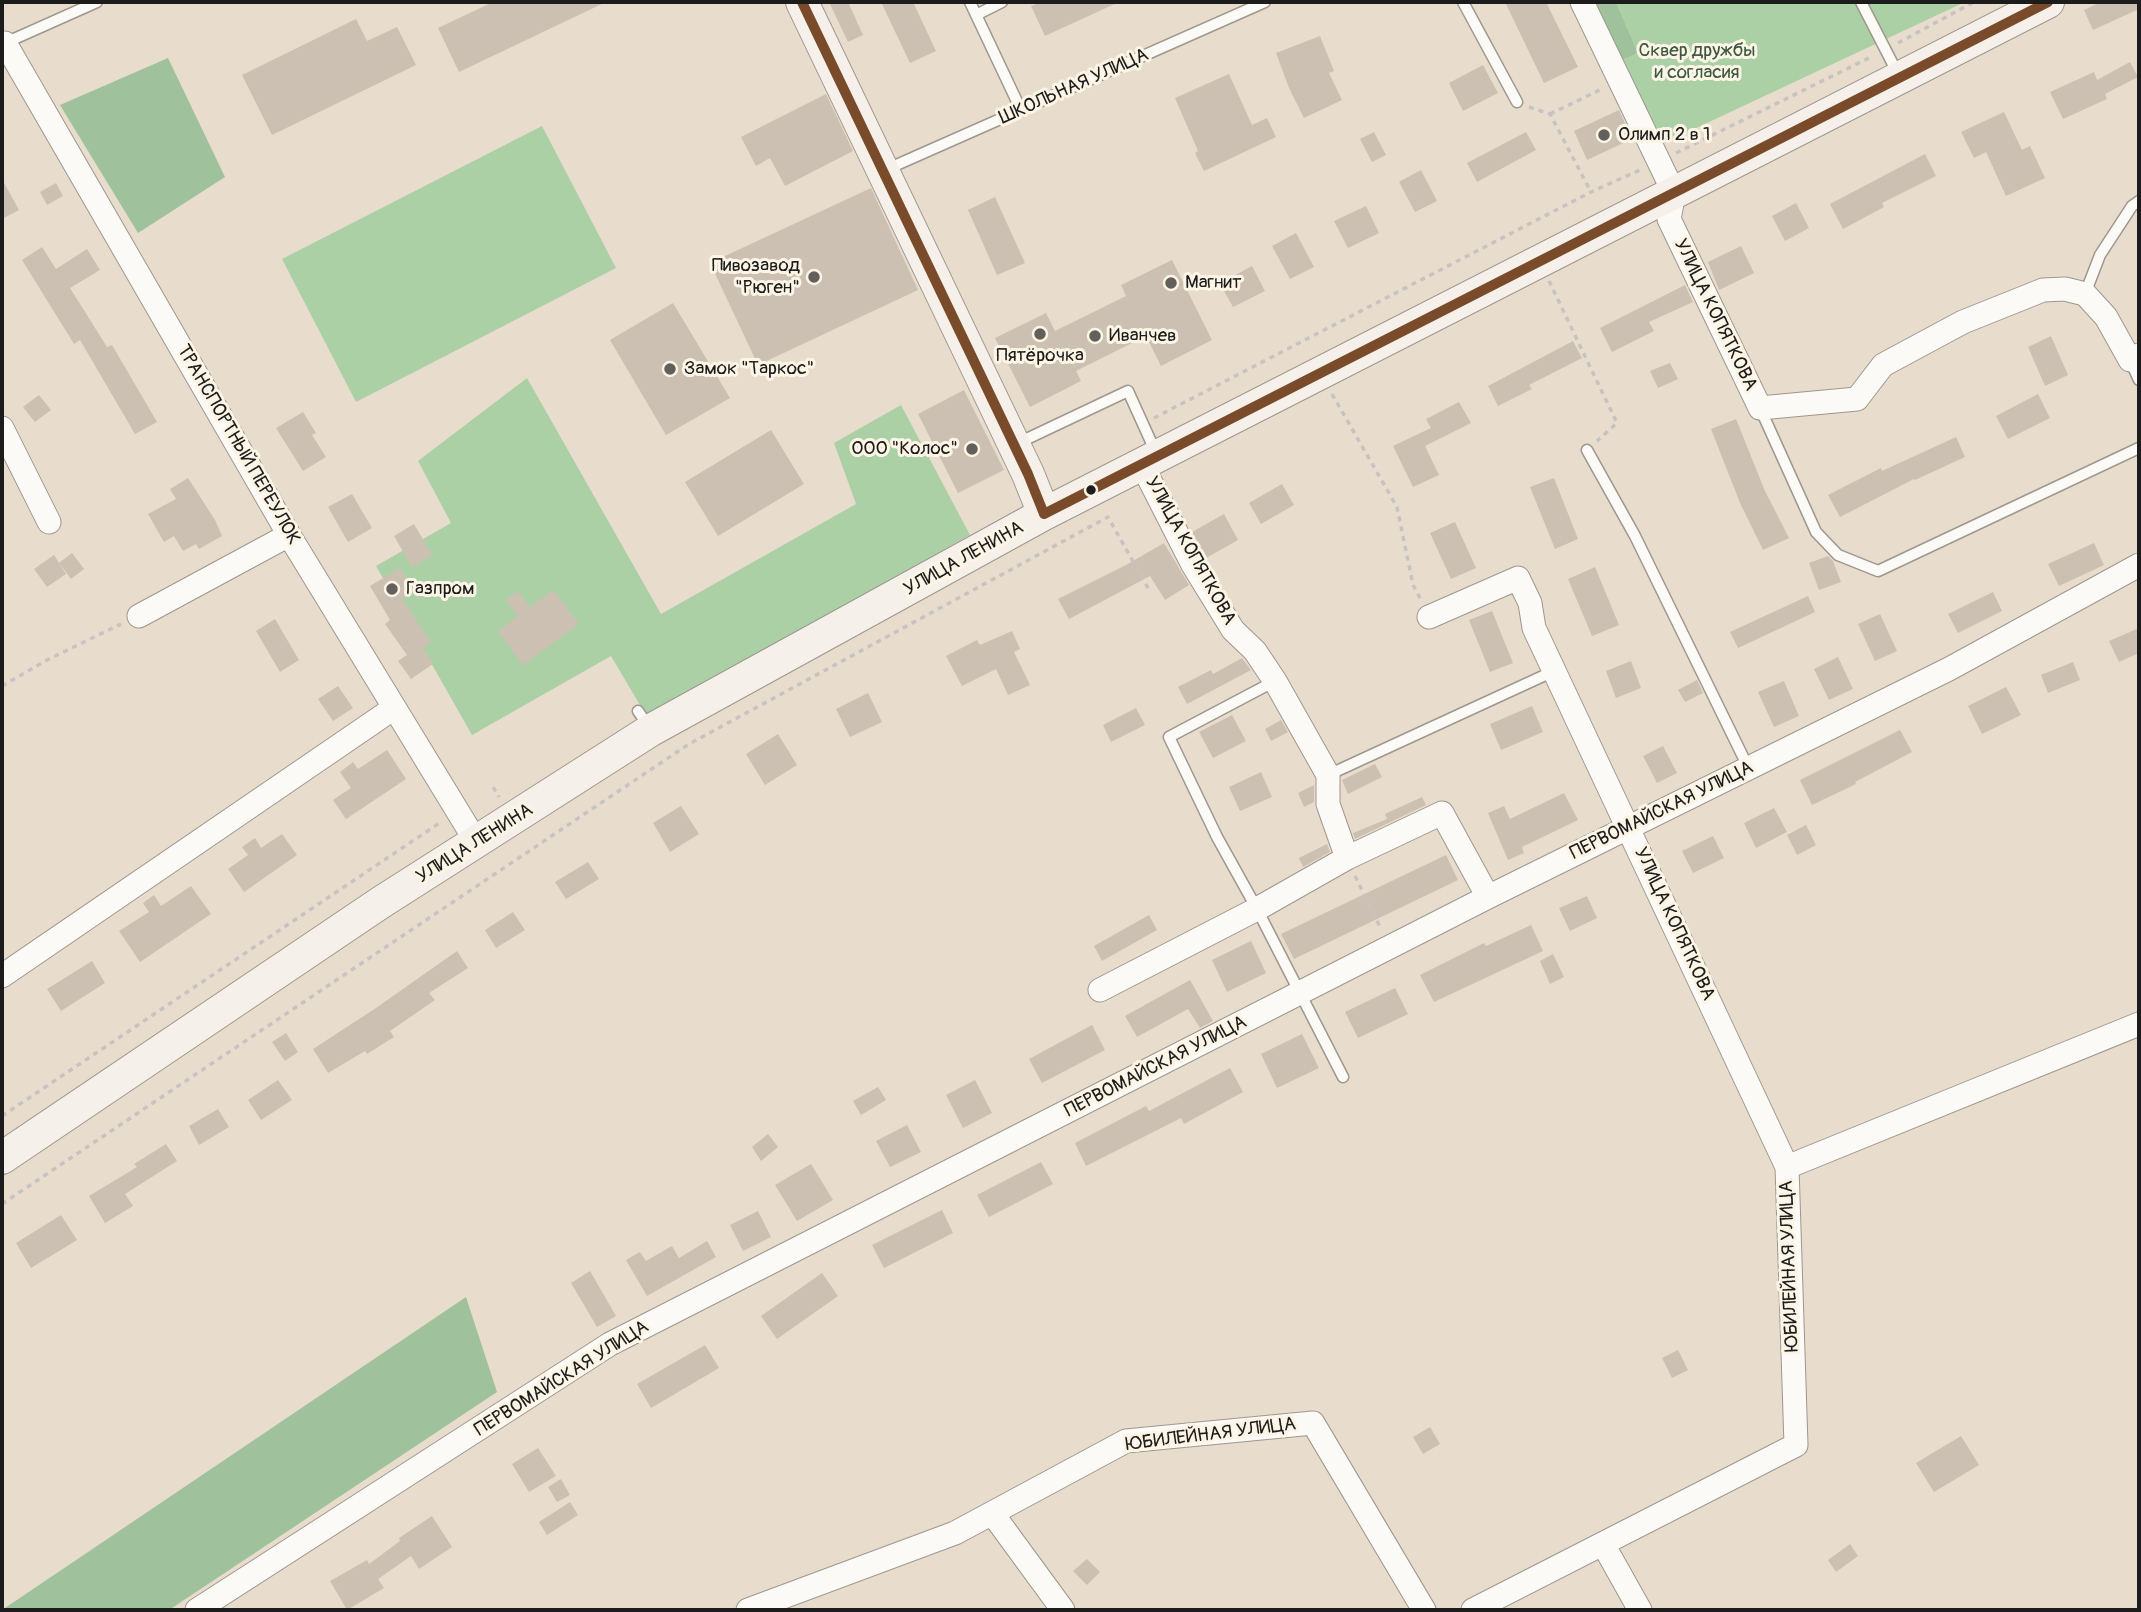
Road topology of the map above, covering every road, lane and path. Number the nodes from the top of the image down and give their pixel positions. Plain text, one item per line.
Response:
1 (97, 2) edge
2 (802, 2) edge
3 (970, 2) edge
4 (1002, 2) edge
5 (1265, 2) edge
6 (1463, 2) edge
7 (1582, 2) edge
8 (1861, 2) edge
9 (1974, 2) edge
10 (2048, 2) edge
11 (976, 15) junction
12 (3, 43) edge
13 (1886, 49) junction
14 (1900, 78) junction
15 (1622, 80) junction
16 (1517, 103) joint
17 (1021, 110) junction
18 (1550, 114) junction
19 (1660, 161) junction
20 (883, 171) junction
21 (1591, 192) junction
22 (1674, 193) junction
23 (2139, 201) edge
24 (1540, 262) junction
25 (2085, 294) junction
26 (2136, 365) edge
27 (1321, 373) junction
28 (1760, 408) junction
29 (1143, 423) junction
30 (2, 428) edge
31 (1013, 446) junction
32 (2139, 448) edge
33 (1587, 450) joint
34 (1150, 461) junction
35 (1044, 514) junction
36 (49, 522) dead end
37 (289, 535) junction
38 (2139, 565) edge
39 (1149, 590) dead end
40 (139, 616) joint
41 (1429, 617) joint
42 (1555, 671) junction
43 (1275, 681) junction
44 (2, 686) edge
45 (394, 708) junction
46 (1749, 769) junction
47 (1328, 775) junction
48 (457, 811) junction
49 (1629, 827) junction
50 (477, 843) junction
51 (1347, 858) junction
52 (1488, 897) junction
53 (1257, 909) junction
54 (1390, 948) junction
55 (2, 976) edge
56 (1100, 989) dead end
57 (1302, 993) junction
58 (2139, 1024) edge
59 (1343, 1077) dead end
60 (2, 1116) edge
61 (2, 1158) edge
62 (1787, 1167) junction
63 (2, 1204) edge
64 (992, 1513) junction
65 (1604, 1544) junction
66 (197, 1610) edge
67 (748, 1610) edge
68 (1063, 1610) edge
69 (1424, 1610) edge
70 (1473, 1610) edge
71 (1640, 1610) edge

1 - 12 lane
2 - 20 main road
3 - 11 lane
4 - 11 lane
5 - 17 lane, ШКОЛЬНАЯ УЛИЦА
6 - 16 lane
7 - 15 street
8 - 13 lane
9 - 13 path
10 - 14 main road, УЛИЦА ЛЕНИНА
11 - 17 lane
12 - 37 street, ТРАНСПОРТНЫЙ ПЕРЕУЛОК
13 - 14 lane
13 - 19 path
14 - 22 main road, УЛИЦА ЛЕНИНА
15 - 18 path
15 - 19 street
16 - 18 path
17 - 20 lane, ШКОЛЬНАЯ УЛИЦА
18 - 21 path
19 - 21 path
19 - 22 street
20 - 31 main road
21 - 29 path
22 - 24 main road, УЛИЦА ЛЕНИНА
22 - 28 street, УЛИЦА КОПЯТКОВА
23 - 25 lane
24 - 27 main road, УЛИЦА ЛЕНИНА
24 - 33 path
25 - 26 street
25 - 28 street, УЛИЦА КОПЯТКОВА
27 - 34 main road, УЛИЦА ЛЕНИНА
27 - 41 path
28 - 32 lane
29 - 31 lane
29 - 34 lane
30 - 36 street
31 - 35 main road
33 - 46 lane
34 - 35 main road, УЛИЦА ЛЕНИНА
34 - 43 street, УЛИЦА КОПЯТКОВА
35 - 50 main road, УЛИЦА ЛЕНИНА
37 - 40 street
37 - 45 street, ТРАНСПОРТНЫЙ ПЕРЕУЛОК
38 - 46 street, ПЕРВОМАЙСКАЯ УЛИЦА
39 - 63 path
40 - 44 path
41 - 42 street, УЛИЦА КОПЯТКОВА
42 - 47 lane
42 - 49 street, УЛИЦА КОПЯТКОВА
43 - 47 street, УЛИЦА КОПЯТКОВА
43 - 53 lane
45 - 48 street, ТРАНСПОРТНЫЙ ПЕРЕУЛОК
45 - 55 street
46 - 49 street, ПЕРВОМАЙСКАЯ УЛИЦА
47 - 51 street, УЛИЦА КОПЯТКОВА
48 - 50 street, ТРАНСПОРТНЫЙ ПЕРЕУЛОК
48 - 60 path
49 - 52 street, ПЕРВОМАЙСКАЯ УЛИЦА
49 - 62 street, УЛИЦА КОПЯТКОВА
50 - 61 main road, УЛИЦА ЛЕНИНА
51 - 52 street
51 - 53 street
51 - 54 path
52 - 54 street, ПЕРВОМАЙСКАЯ УЛИЦА
53 - 56 street
53 - 57 lane
54 - 57 street, ПЕРВОМАЙСКАЯ УЛИЦА
57 - 59 lane
57 - 66 street, ПЕРВОМАЙСКАЯ УЛИЦА
58 - 62 street, ЮБИЛЕЙНАЯ УЛИЦА
62 - 65 street, ЮБИЛЕЙНАЯ УЛИЦА
64 - 67 street, ЮБИЛЕЙНАЯ УЛИЦА
64 - 68 street
64 - 69 street, ЮБИЛЕЙНАЯ УЛИЦА
65 - 70 street, ЮБИЛЕЙНАЯ УЛИЦА
65 - 71 street

